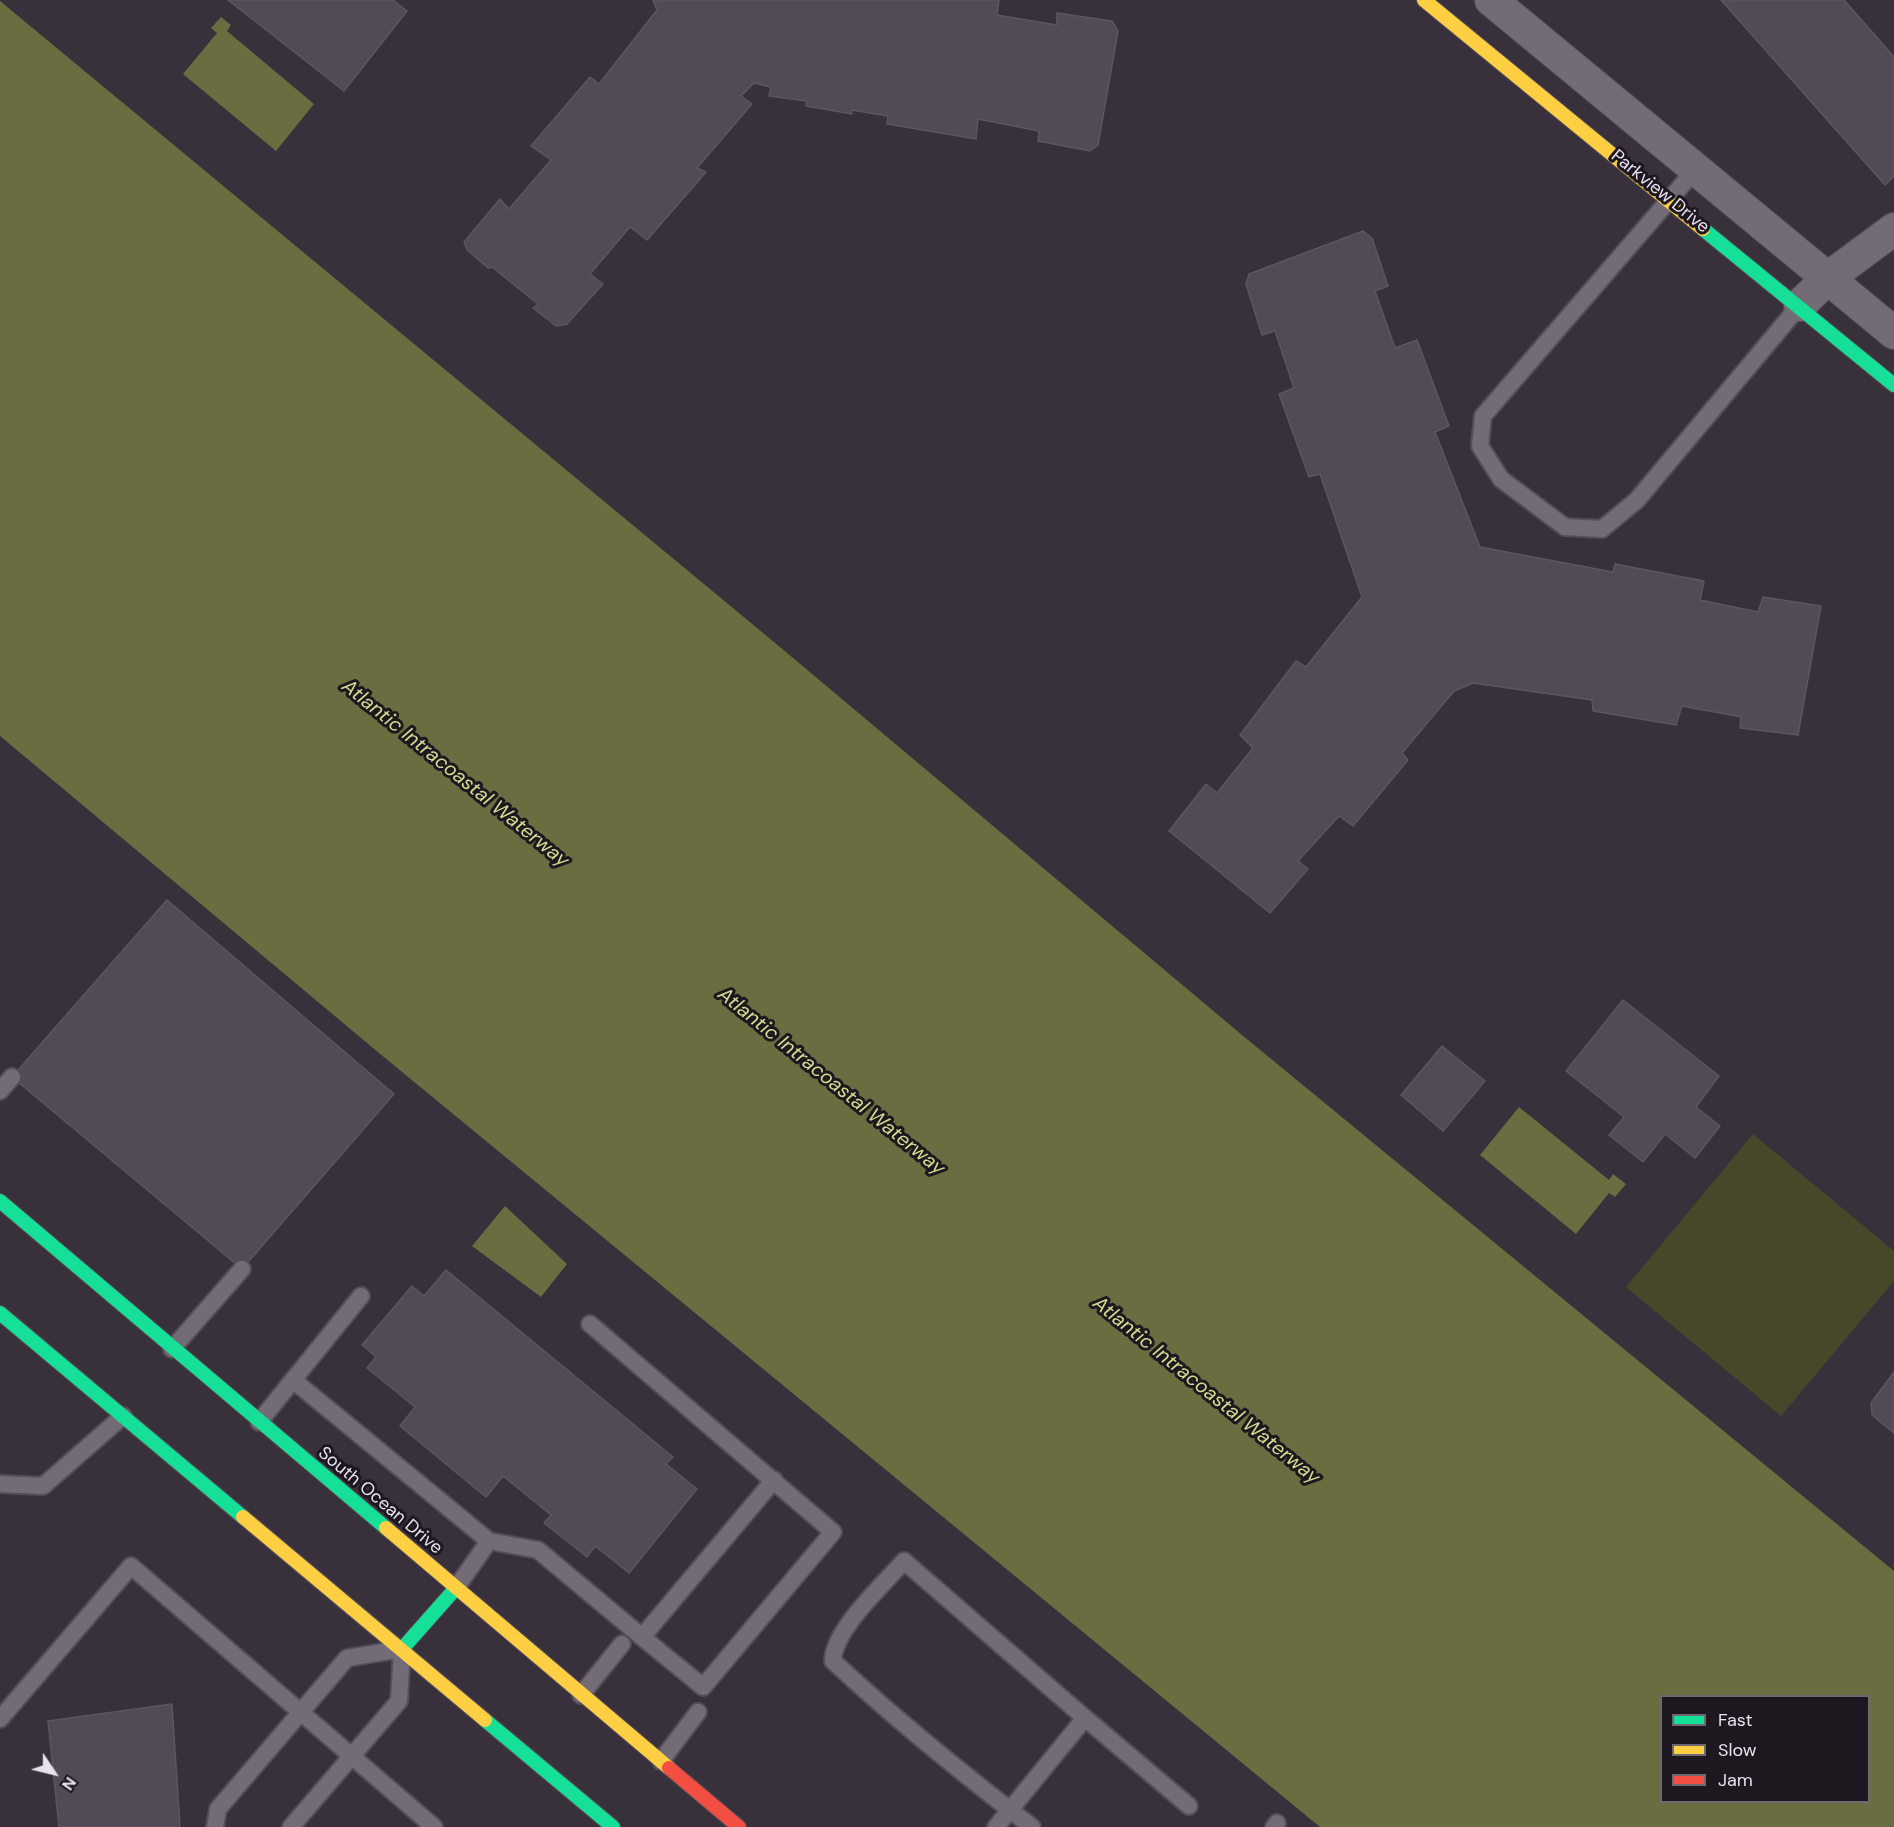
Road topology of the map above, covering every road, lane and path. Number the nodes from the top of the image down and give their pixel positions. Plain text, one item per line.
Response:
1 (1424, 0) edge
2 (1491, 0) edge
3 (1695, 170) junction
4 (1670, 200) junction
5 (1894, 229) edge
6 (1828, 278) junction
7 (1800, 305) junction
8 (1894, 333) edge
9 (1894, 385) edge
10 (12, 1077) dead end
11 (0, 1091) edge
12 (0, 1201) edge
13 (242, 1269) dead end
14 (361, 1296) dead end
15 (0, 1313) edge
16 (590, 1324) dead end
17 (172, 1349) junction
18 (293, 1380) junction
19 (123, 1416) junction
20 (259, 1422) junction
21 (774, 1480) junction
22 (0, 1484) edge
23 (489, 1541) junction
24 (456, 1588) junction
25 (642, 1637) junction
26 (622, 1644) dead end
27 (402, 1649) junction
28 (581, 1695) junction
29 (698, 1712) dead end
30 (302, 1714) junction
31 (1085, 1718) junction
32 (0, 1719) edge
33 (350, 1757) junction
34 (661, 1761) junction
35 (1189, 1806) dead end
36 (1010, 1810) junction
37 (605, 1825) edge
38 (215, 1827) edge
39 (291, 1827) edge
40 (434, 1827) edge
41 (739, 1827) edge
42 (996, 1827) edge
43 (1032, 1827) edge

1 - 4 main road, Parkview Drive
2 - 3 street
3 - 4 lane
3 - 6 street
4 - 7 main road, Parkview Drive
4 - 7 lane
5 - 6 street
6 - 7 street
6 - 8 street
7 - 9 main road, Parkview Drive
10 - 11 lane
12 - 17 main road, South Ocean Drive
13 - 17 lane
14 - 18 lane
15 - 19 main road
16 - 21 lane
17 - 20 main road, South Ocean Drive
18 - 20 lane
18 - 23 lane
19 - 22 lane
19 - 27 main road
20 - 24 main road, South Ocean Drive
21 - 25 lane
21 - 25 lane
23 - 24 lane
23 - 25 lane
24 - 27 main road
24 - 28 main road, South Ocean Drive
26 - 28 lane
27 - 30 lane
27 - 33 lane
27 - 37 main road
28 - 34 main road, South Ocean Drive
29 - 34 lane
30 - 32 lane
30 - 33 lane
30 - 38 lane
31 - 35 lane
31 - 36 lane
31 - 36 lane
33 - 39 lane
33 - 40 lane
34 - 41 main road, South Ocean Drive
36 - 42 lane
36 - 43 lane

